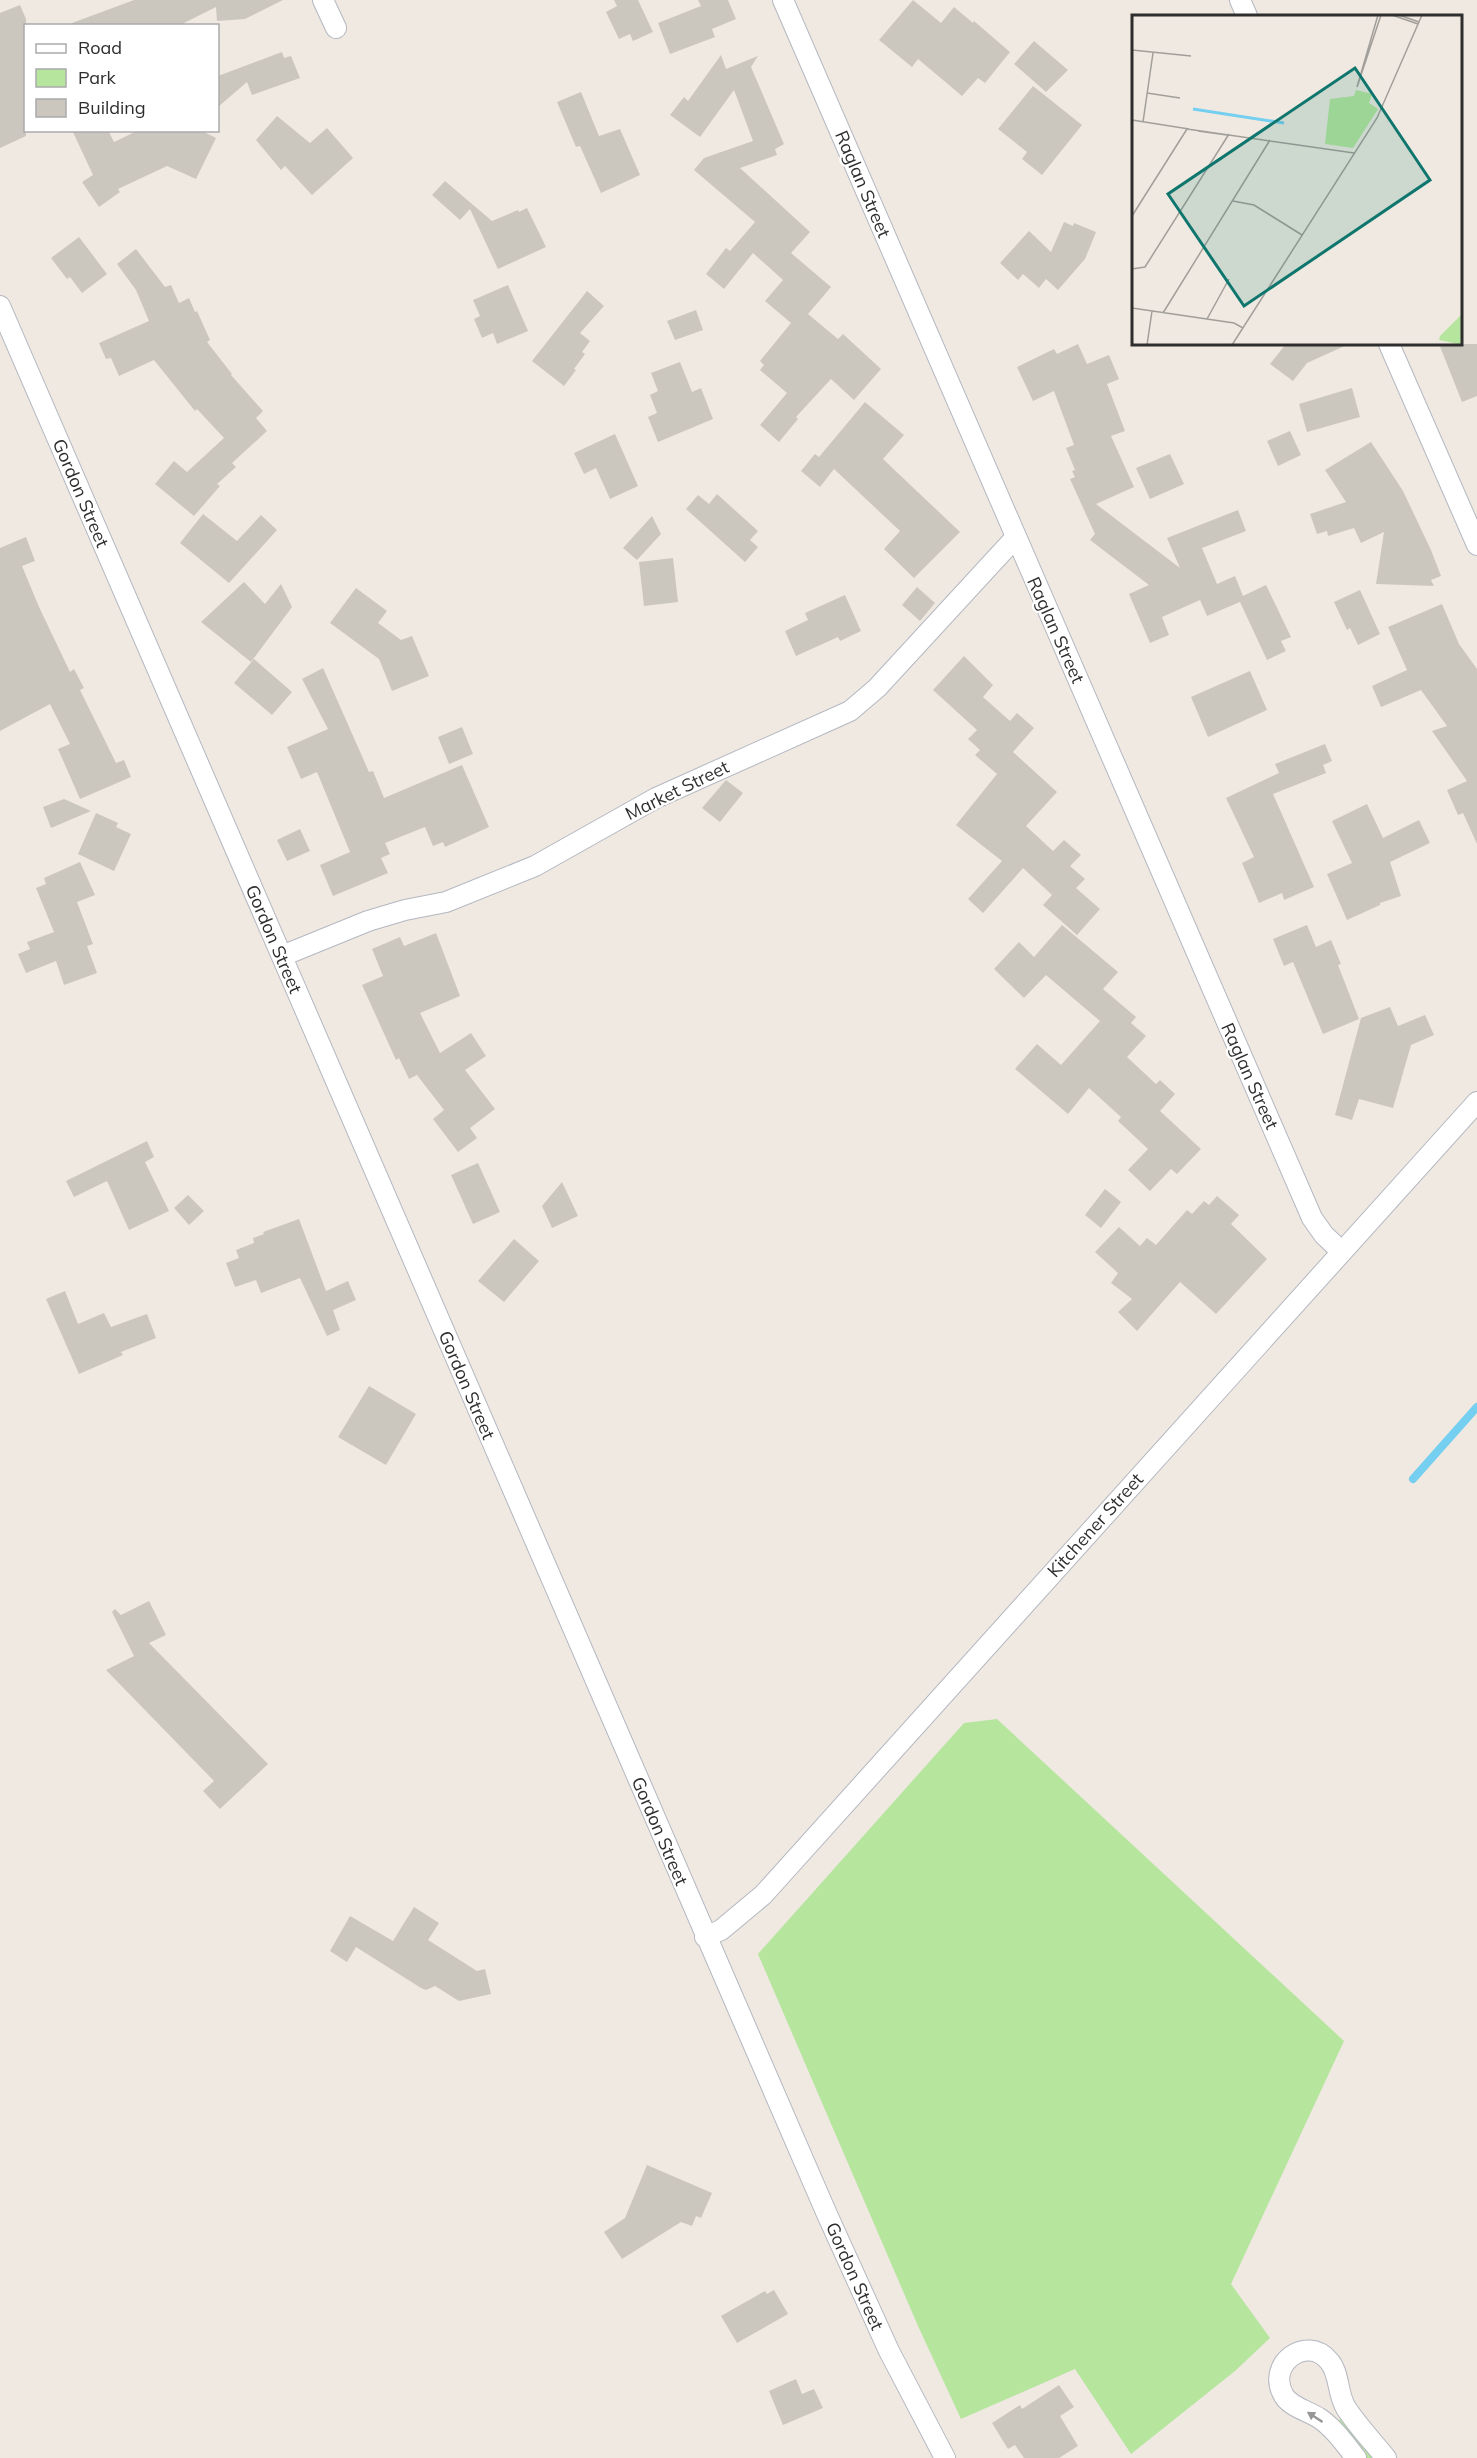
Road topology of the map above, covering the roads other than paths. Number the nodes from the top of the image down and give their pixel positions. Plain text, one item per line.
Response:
1 (323, 0) edge
2 (783, 0) edge
3 (1240, 0) edge
4 (1248, 15) edge
5 (336, 28) dead end
6 (0, 306) edge
7 (1389, 345) edge
8 (1016, 537) junction
9 (1477, 545) edge
10 (282, 956) junction
11 (1477, 1102) edge
12 (1342, 1252) junction
13 (705, 1936) junction
14 (945, 2458) edge
15 (1356, 2458) edge
16 (1386, 2458) edge

1 - 5 street
2 - 8 street, Raglan Street
3 - 4 street
6 - 10 street, Gordon Street
7 - 9 street
8 - 10 street, Market Street
8 - 12 street, Raglan Street
10 - 13 street, Gordon Street
11 - 12 street, Kitchener Street
12 - 13 street, Kitchener Street
13 - 14 street, Gordon Street
15 -> 16 street

